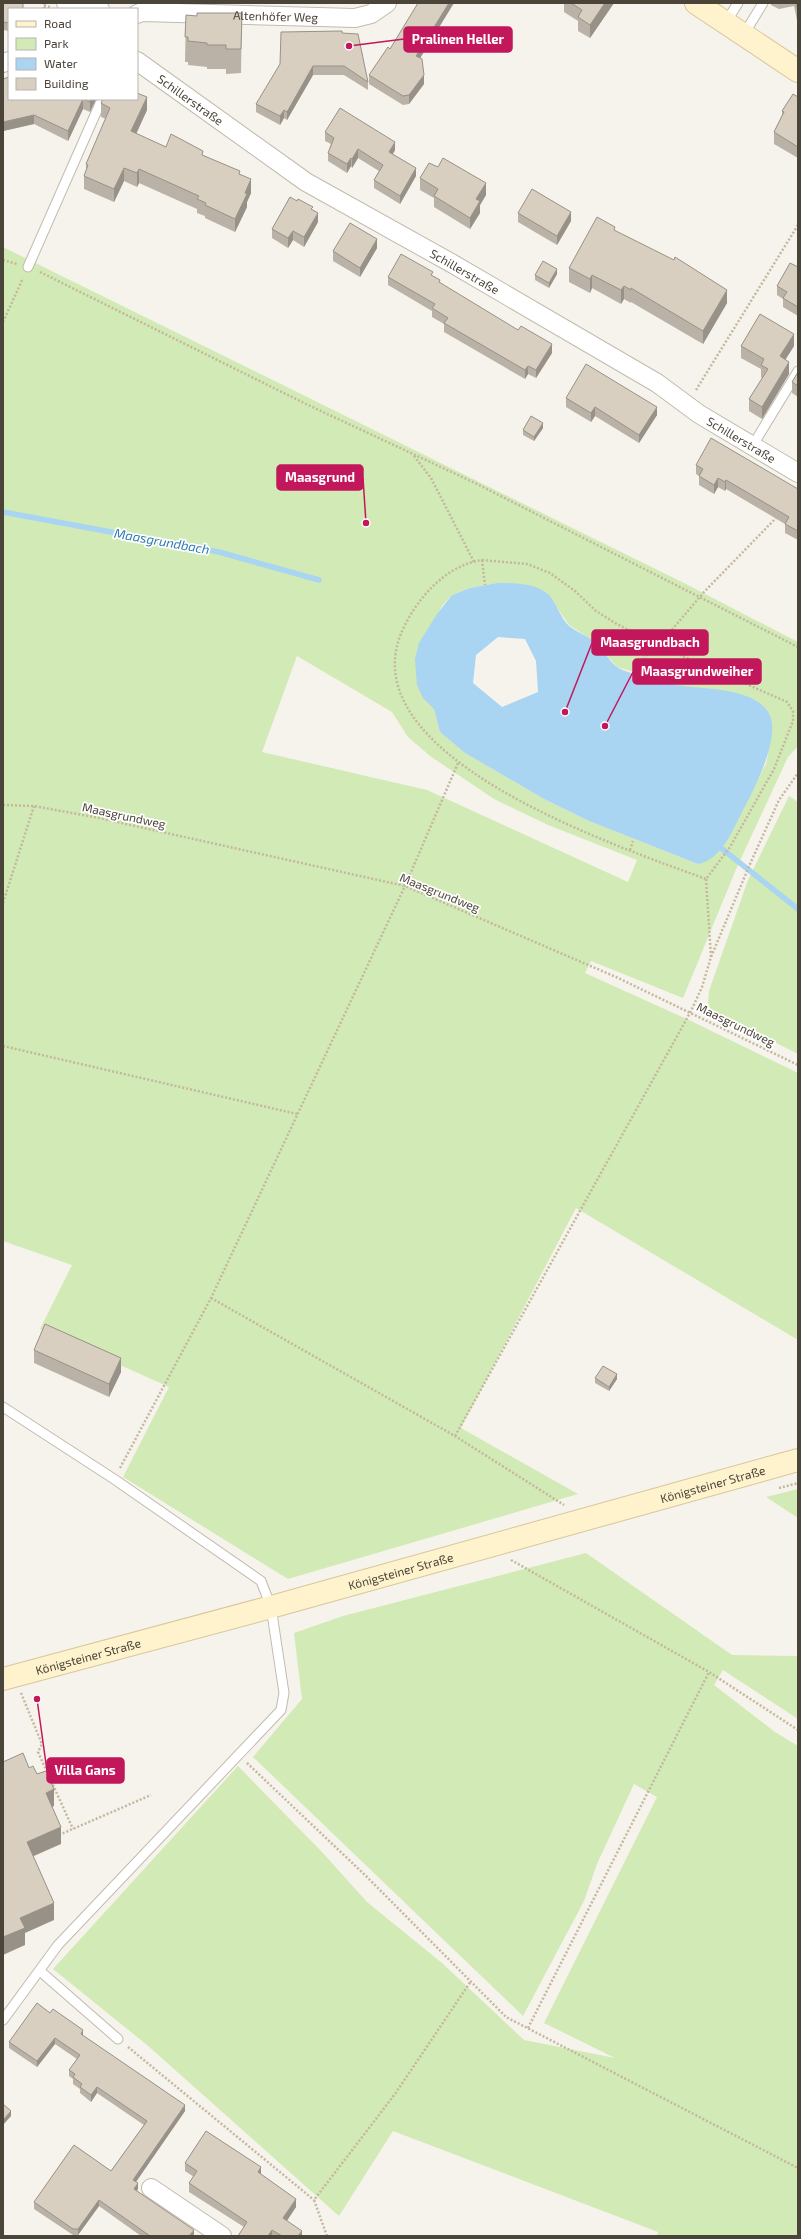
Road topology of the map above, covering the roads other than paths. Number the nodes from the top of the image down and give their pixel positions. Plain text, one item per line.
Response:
1 (387, 3) edge
2 (696, 3) edge
3 (738, 3) edge
4 (763, 3) edge
5 (138, 14) edge
6 (726, 22) junction
7 (744, 34) junction
8 (138, 62) edge
9 (798, 71) edge
10 (102, 100) edge
11 (28, 267) road end
12 (798, 371) edge
13 (753, 446) junction
14 (798, 473) edge
15 (3, 1407) edge
16 (798, 1460) edge
17 (271, 1607) junction
18 (8, 1678) edge
19 (40, 1971) junction
20 (3, 2020) edge
21 (118, 2039) road end
22 (151, 2188) dead end
23 (222, 2236) edge

1 - 5 street, Altenhöfer Weg
2 - 6 main road
3 - 6 lane
4 - 7 lane
6 - 7 main road
7 - 9 main road
8 - 13 street, Schillerstraße
10 - 11 lane
12 - 13 lane
13 - 14 street, Schillerstraße
15 - 17 lane
16 - 17 main road, Königsteiner Straße
17 - 18 main road, Königsteiner Straße
17 - 19 lane
19 - 20 lane
19 - 21 lane
22 - 23 street

